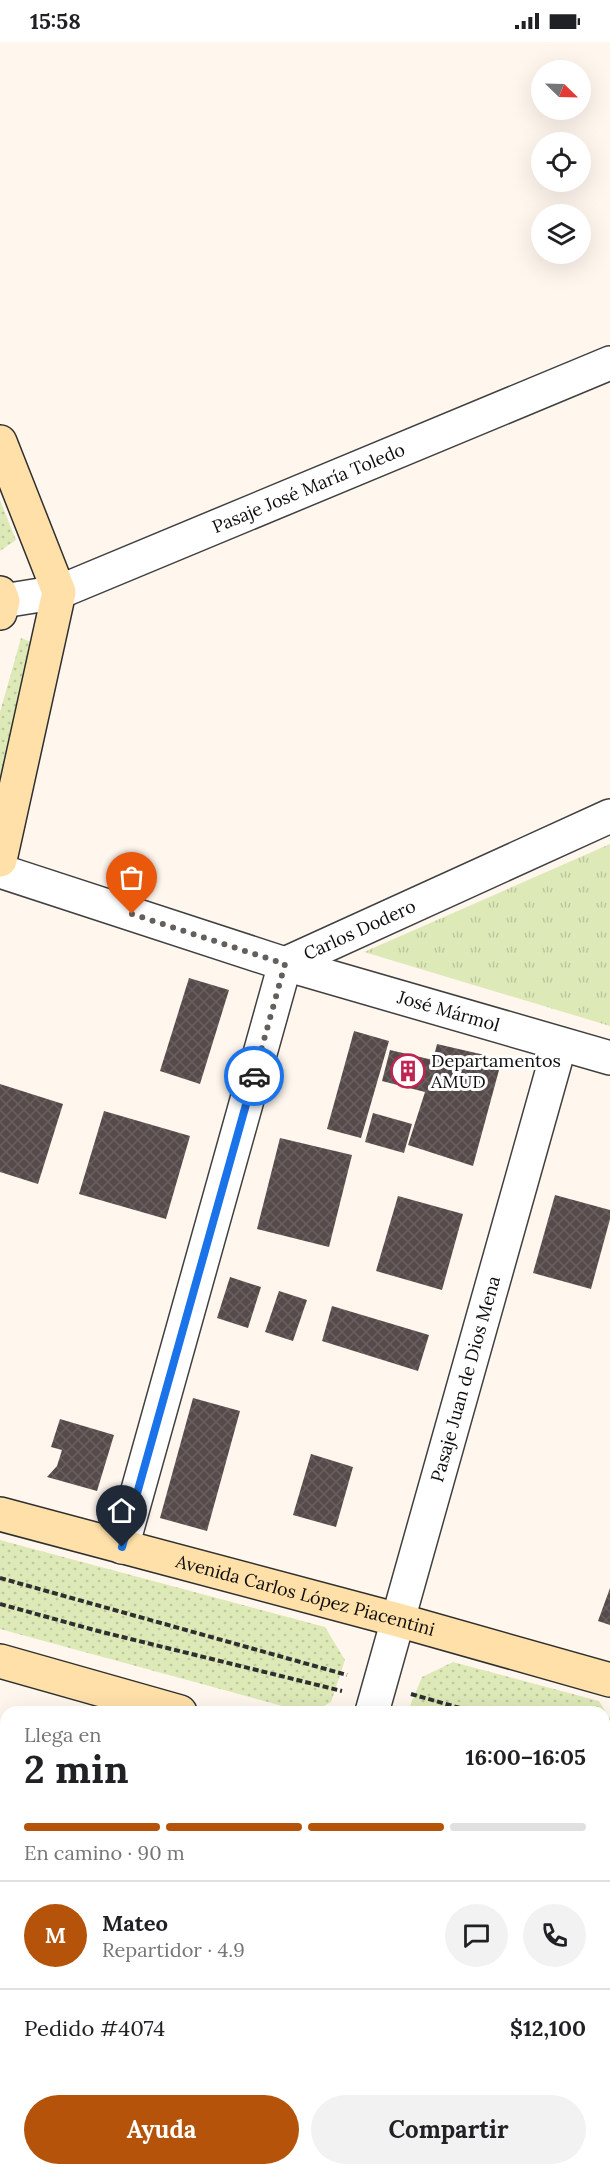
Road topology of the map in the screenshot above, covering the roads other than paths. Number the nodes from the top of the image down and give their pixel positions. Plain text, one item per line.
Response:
1 (610, 363) edge
2 (0, 442) edge
3 (59, 592) junction
4 (1, 602) edge
5 (610, 816) edge
6 (0, 860) edge
7 (0, 871) edge
8 (285, 964) junction
9 (560, 1044) junction
10 (610, 1058) edge
11 (0, 1514) edge
12 (122, 1547) junction
13 (398, 1620) junction
14 (0, 1661) edge
15 (610, 1680) edge
16 (376, 1698) edge
17 (159, 1706) edge

1 - 3 street, Pasaje José María Toledo
2 - 3 main road
3 - 4 street, Pasaje José María Toledo
3 - 6 main road
5 - 8 street, Carlos Dodero
7 - 8 street, Carlos Dodero
8 - 9 street, José Mármol
8 - 12 street
9 - 10 street, José Mármol
9 - 13 street, Pasaje Juan de Dios Mena
11 - 12 main road, Avenida Carlos López Piacentini
12 - 13 main road, Avenida Carlos López Piacentini
13 - 15 main road, Avenida Carlos López Piacentini
13 - 16 street, Pasaje Juan de Dios Mena
14 - 17 main road

